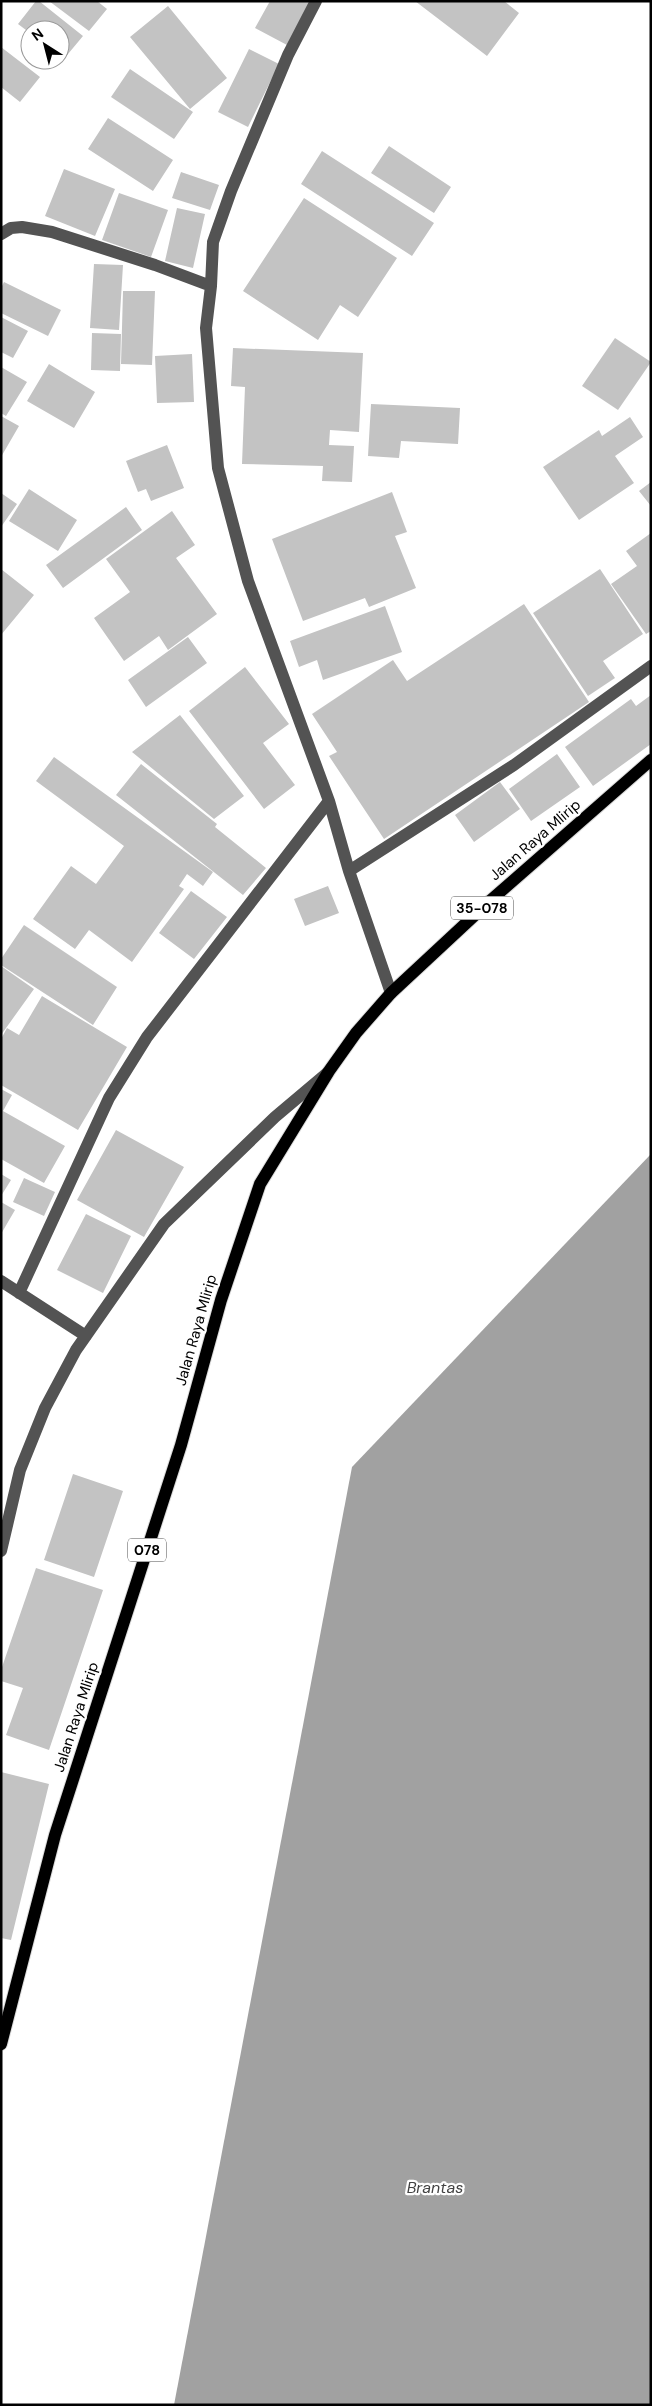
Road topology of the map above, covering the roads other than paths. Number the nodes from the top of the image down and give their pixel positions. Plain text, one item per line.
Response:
1 (316, 1) edge
2 (1, 234) edge
3 (211, 286) junction
4 (651, 666) edge
5 (651, 760) edge
6 (329, 801) junction
7 (349, 871) junction
8 (391, 994) junction
9 (329, 1071) junction
10 (1, 1281) edge
11 (19, 1293) junction
12 (86, 1336) junction
13 (1, 1551) edge
14 (1, 2044) edge

1 - 3 street
2 - 3 street
3 - 6 street
4 - 7 street
5 - 8 main road, Jalan Raya Mlirip / 35-078
6 - 7 street
6 - 11 street
7 - 8 street
8 - 9 main road, Jalan Raya Mlirip / 35-078
9 - 12 street
9 - 14 main road, Jalan Raya Mlirip / 078
10 - 11 street
11 - 12 street
12 - 13 street

